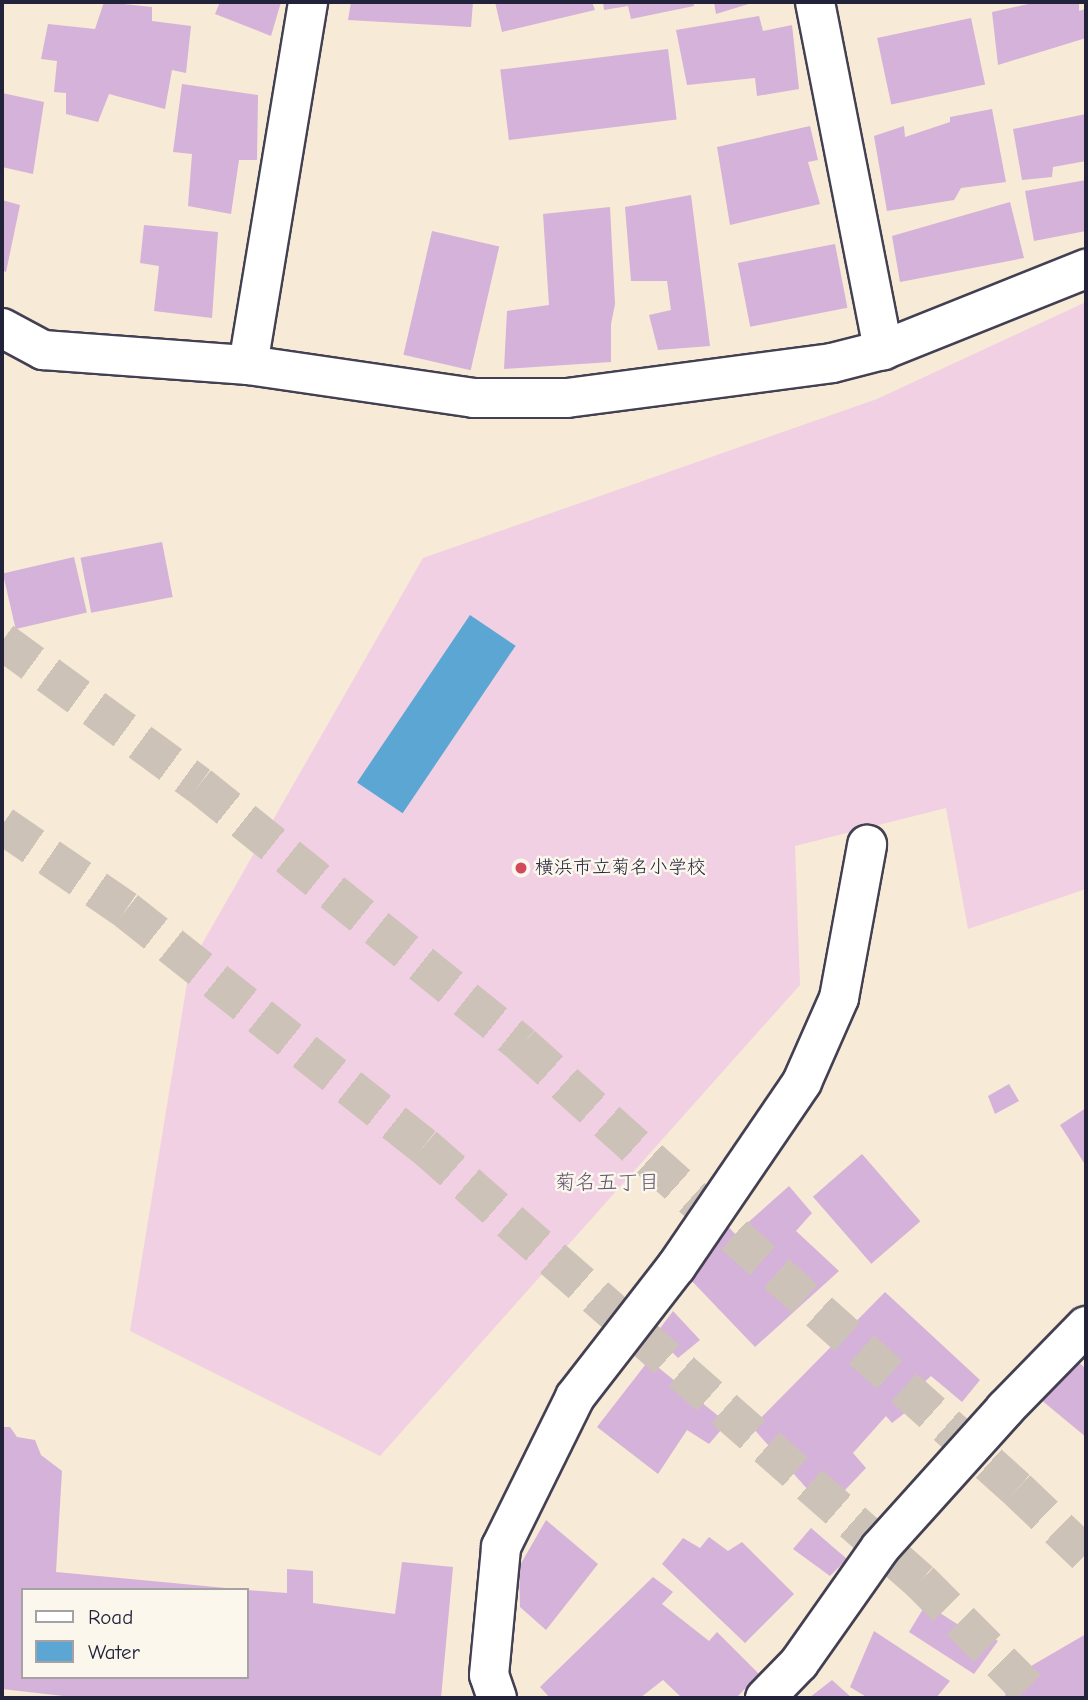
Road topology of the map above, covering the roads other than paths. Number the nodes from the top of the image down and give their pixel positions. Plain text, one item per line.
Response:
1 (308, 2) edge
2 (815, 2) edge
3 (1086, 269) edge
4 (2, 328) edge
5 (883, 350) junction
6 (248, 365) junction
7 (867, 845) dead end
8 (1086, 1326) edge
9 (498, 1698) edge
10 (765, 1698) edge

1 - 6 street
2 - 5 street
3 - 5 street
4 - 6 street
5 - 6 street
7 - 9 street
8 - 10 street

